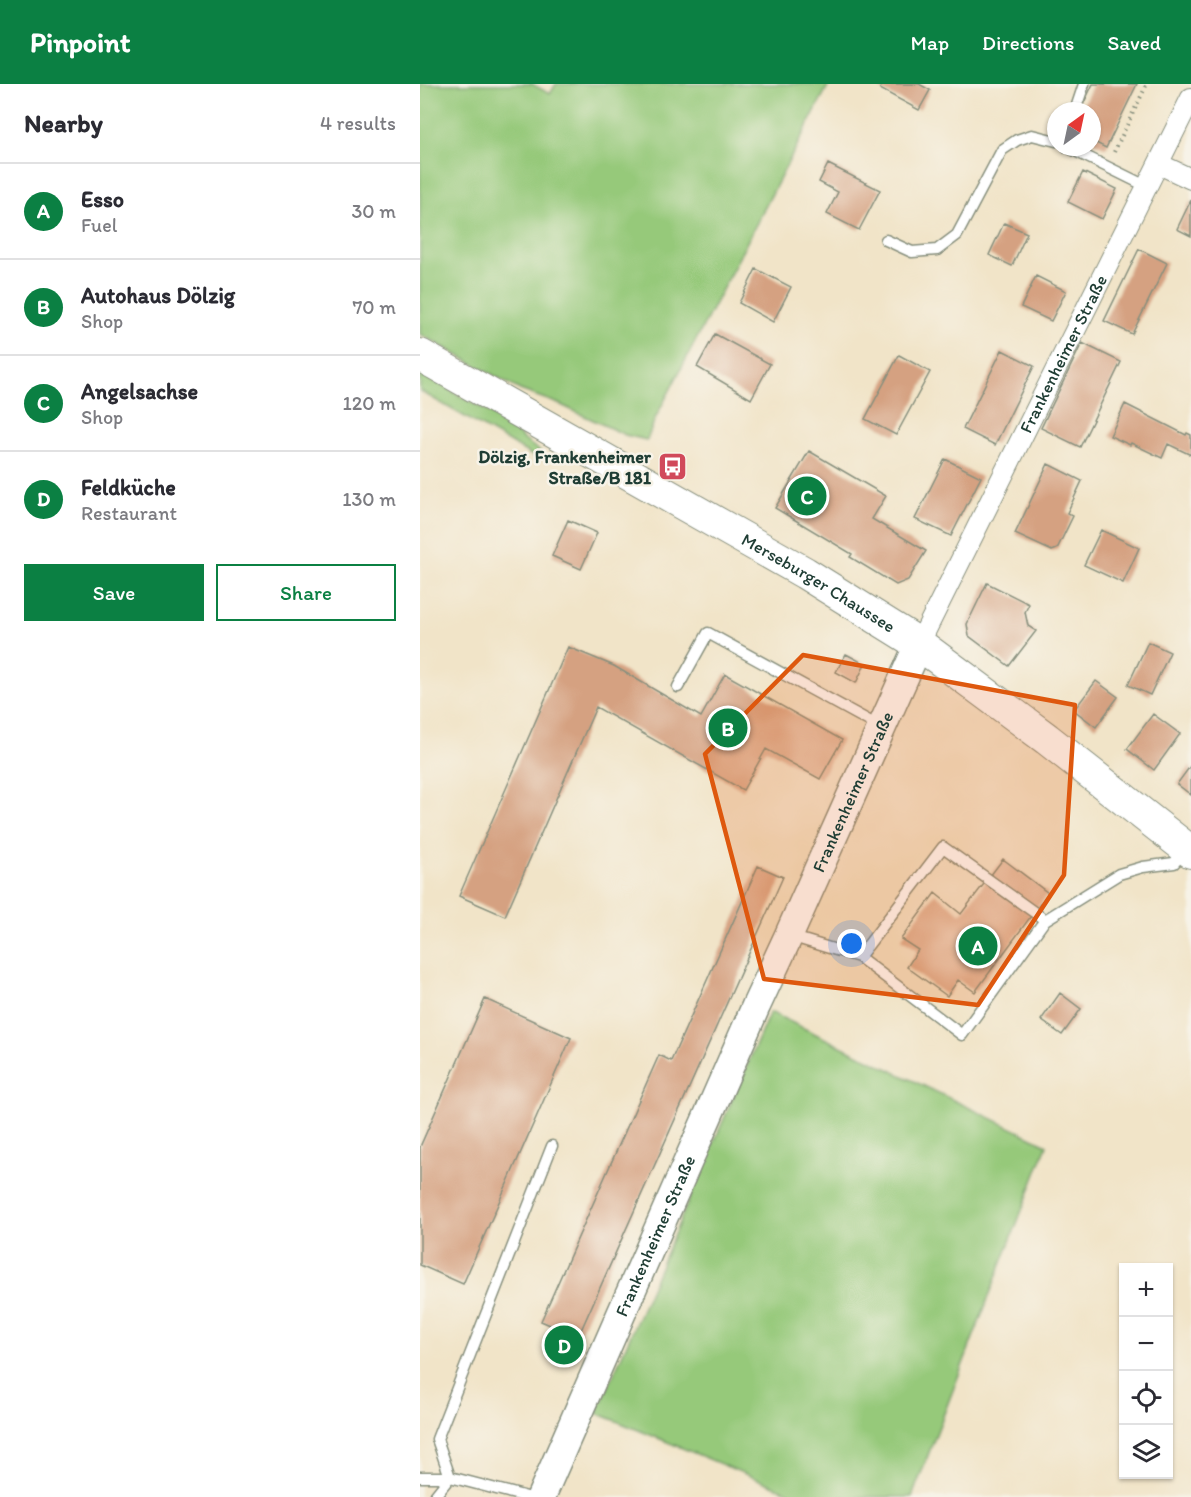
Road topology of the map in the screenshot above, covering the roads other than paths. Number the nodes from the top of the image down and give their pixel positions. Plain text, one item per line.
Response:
1 (1084, 84) edge
2 (1191, 98) edge
3 (1078, 102) edge
4 (1047, 139) edge
5 (1085, 156) edge
6 (1159, 164) junction
7 (1191, 179) edge
8 (1148, 187) junction
9 (886, 240) dead end
10 (420, 355) edge
11 (919, 644) junction
12 (678, 687) dead end
13 (883, 728) junction
14 (1189, 851) edge
15 (1045, 920) junction
16 (789, 935) junction
17 (859, 957) junction
18 (552, 1146) dead end
19 (420, 1477) edge
20 (450, 1477) junction
21 (434, 1497) edge
22 (528, 1497) edge
23 (541, 1497) edge

1 - 3 lane
2 - 6 street, Frankenheimer Straße
4 - 9 lane
5 - 8 lane
6 - 7 street
6 - 8 street, Frankenheimer Straße
8 - 11 street, Frankenheimer Straße
10 - 11 main road, Merseburger Chaussee
11 - 13 street, Frankenheimer Straße
11 - 14 main road, Merseburger Chaussee
12 - 13 lane
13 - 16 street, Frankenheimer Straße
14 - 15 lane
15 - 17 lane
15 - 17 lane
16 - 17 lane
16 - 23 street, Frankenheimer Straße
18 - 20 lane
19 - 20 lane
20 - 21 lane
20 - 22 lane

